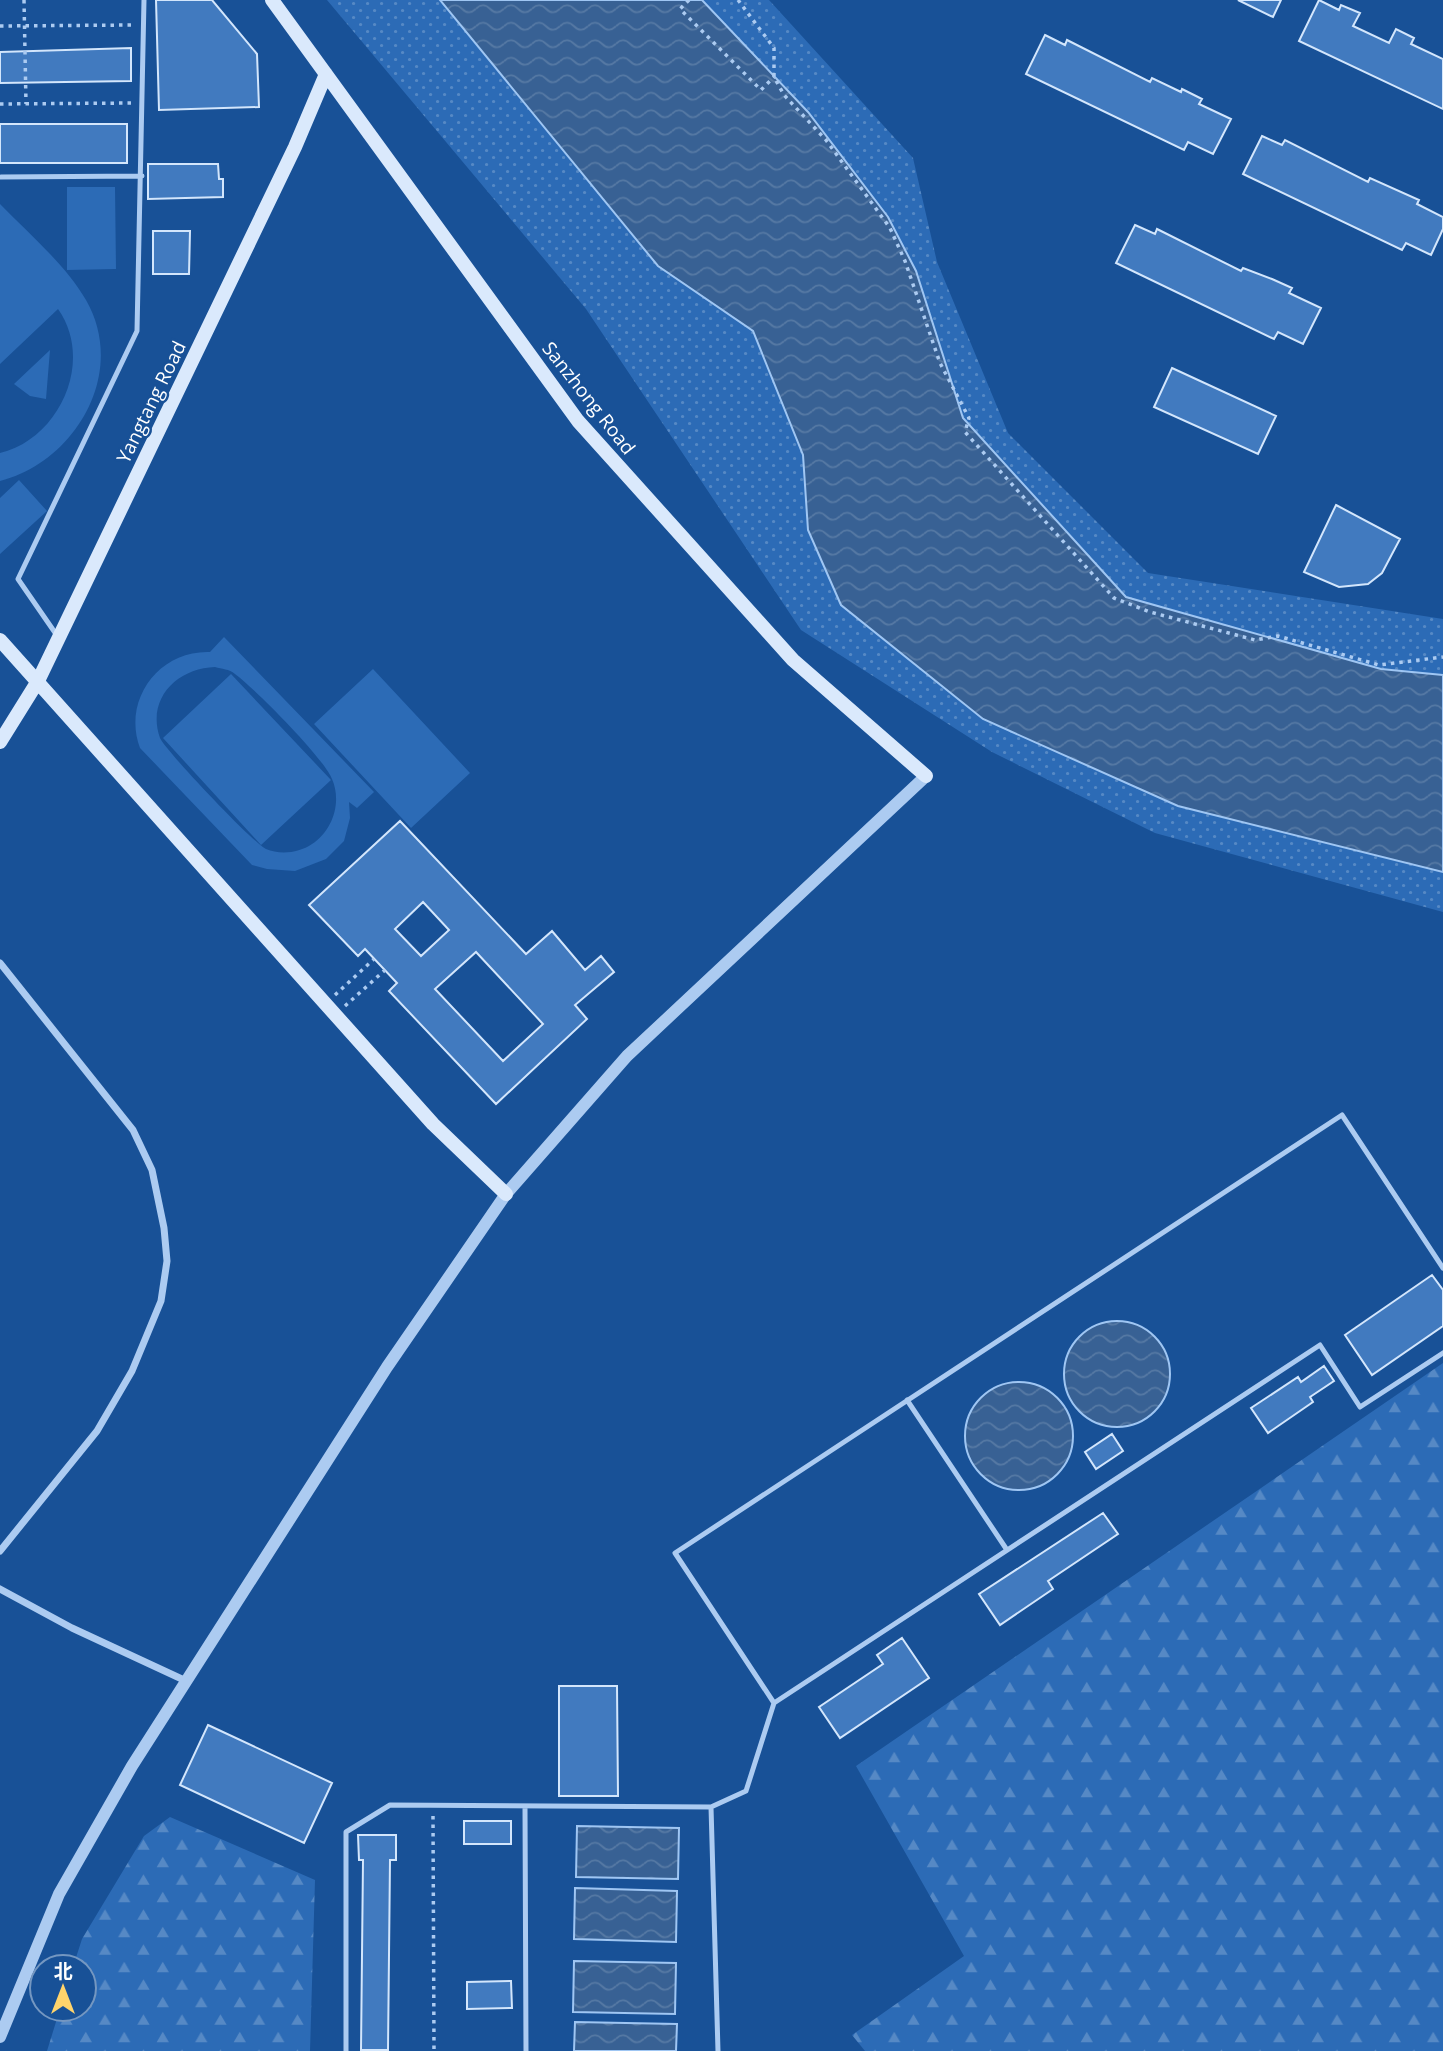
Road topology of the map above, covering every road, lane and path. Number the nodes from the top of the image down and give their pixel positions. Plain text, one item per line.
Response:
1 (24, 0) edge
2 (144, 0) edge
3 (272, 0) edge
4 (689, 0) edge
5 (738, 0) edge
6 (143, 24) junction
7 (0, 26) edge
8 (24, 26) junction
9 (327, 74) junction
10 (774, 76) junction
11 (144, 103) junction
12 (0, 104) edge
13 (26, 104) junction
14 (142, 176) junction
15 (1, 177) edge
16 (58, 638) junction
17 (0, 640) edge
18 (1443, 657) edge
19 (38, 681) junction
20 (0, 742) edge
21 (926, 776) joint
22 (374, 959) dead end
23 (0, 963) edge
24 (385, 970) dead end
25 (331, 1009) junction
26 (506, 1194) junction
27 (1443, 1268) edge
28 (1443, 1353) edge
29 (907, 1400) junction
30 (1007, 1550) junction
31 (0, 1551) edge
32 (0, 1590) edge
33 (184, 1681) junction
34 (774, 1703) junction
35 (432, 1806) junction
36 (711, 1807) junction
37 (525, 1808) junction
38 (0, 2037) edge
39 (346, 2051) edge
40 (434, 2051) edge
41 (526, 2051) edge
42 (718, 2051) edge

1 - 8 path
2 - 6 lane
3 - 9 main road, Sanzhong Road
4 - 10 path
5 - 10 path
6 - 8 path
6 - 11 lane
7 - 8 path
8 - 13 path
9 - 16 main road, Yangtang Road
9 - 21 main road, Sanzhong Road
10 - 18 path
11 - 13 path
11 - 14 lane
12 - 13 path
14 - 15 lane
14 - 16 lane
16 - 19 main road, Yangtang Road
17 - 19 main road
19 - 20 main road, Yangtang Road
19 - 25 main road
21 - 26 street
22 - 25 path
23 - 31 street
24 - 25 path
25 - 26 main road
26 - 33 street
27 - 29 lane
28 - 30 lane
29 - 30 lane
29 - 34 lane
30 - 34 lane
32 - 33 street
33 - 38 street
34 - 36 lane
35 - 37 lane
35 - 39 lane
35 - 40 path
36 - 37 lane
36 - 42 lane
37 - 41 lane

